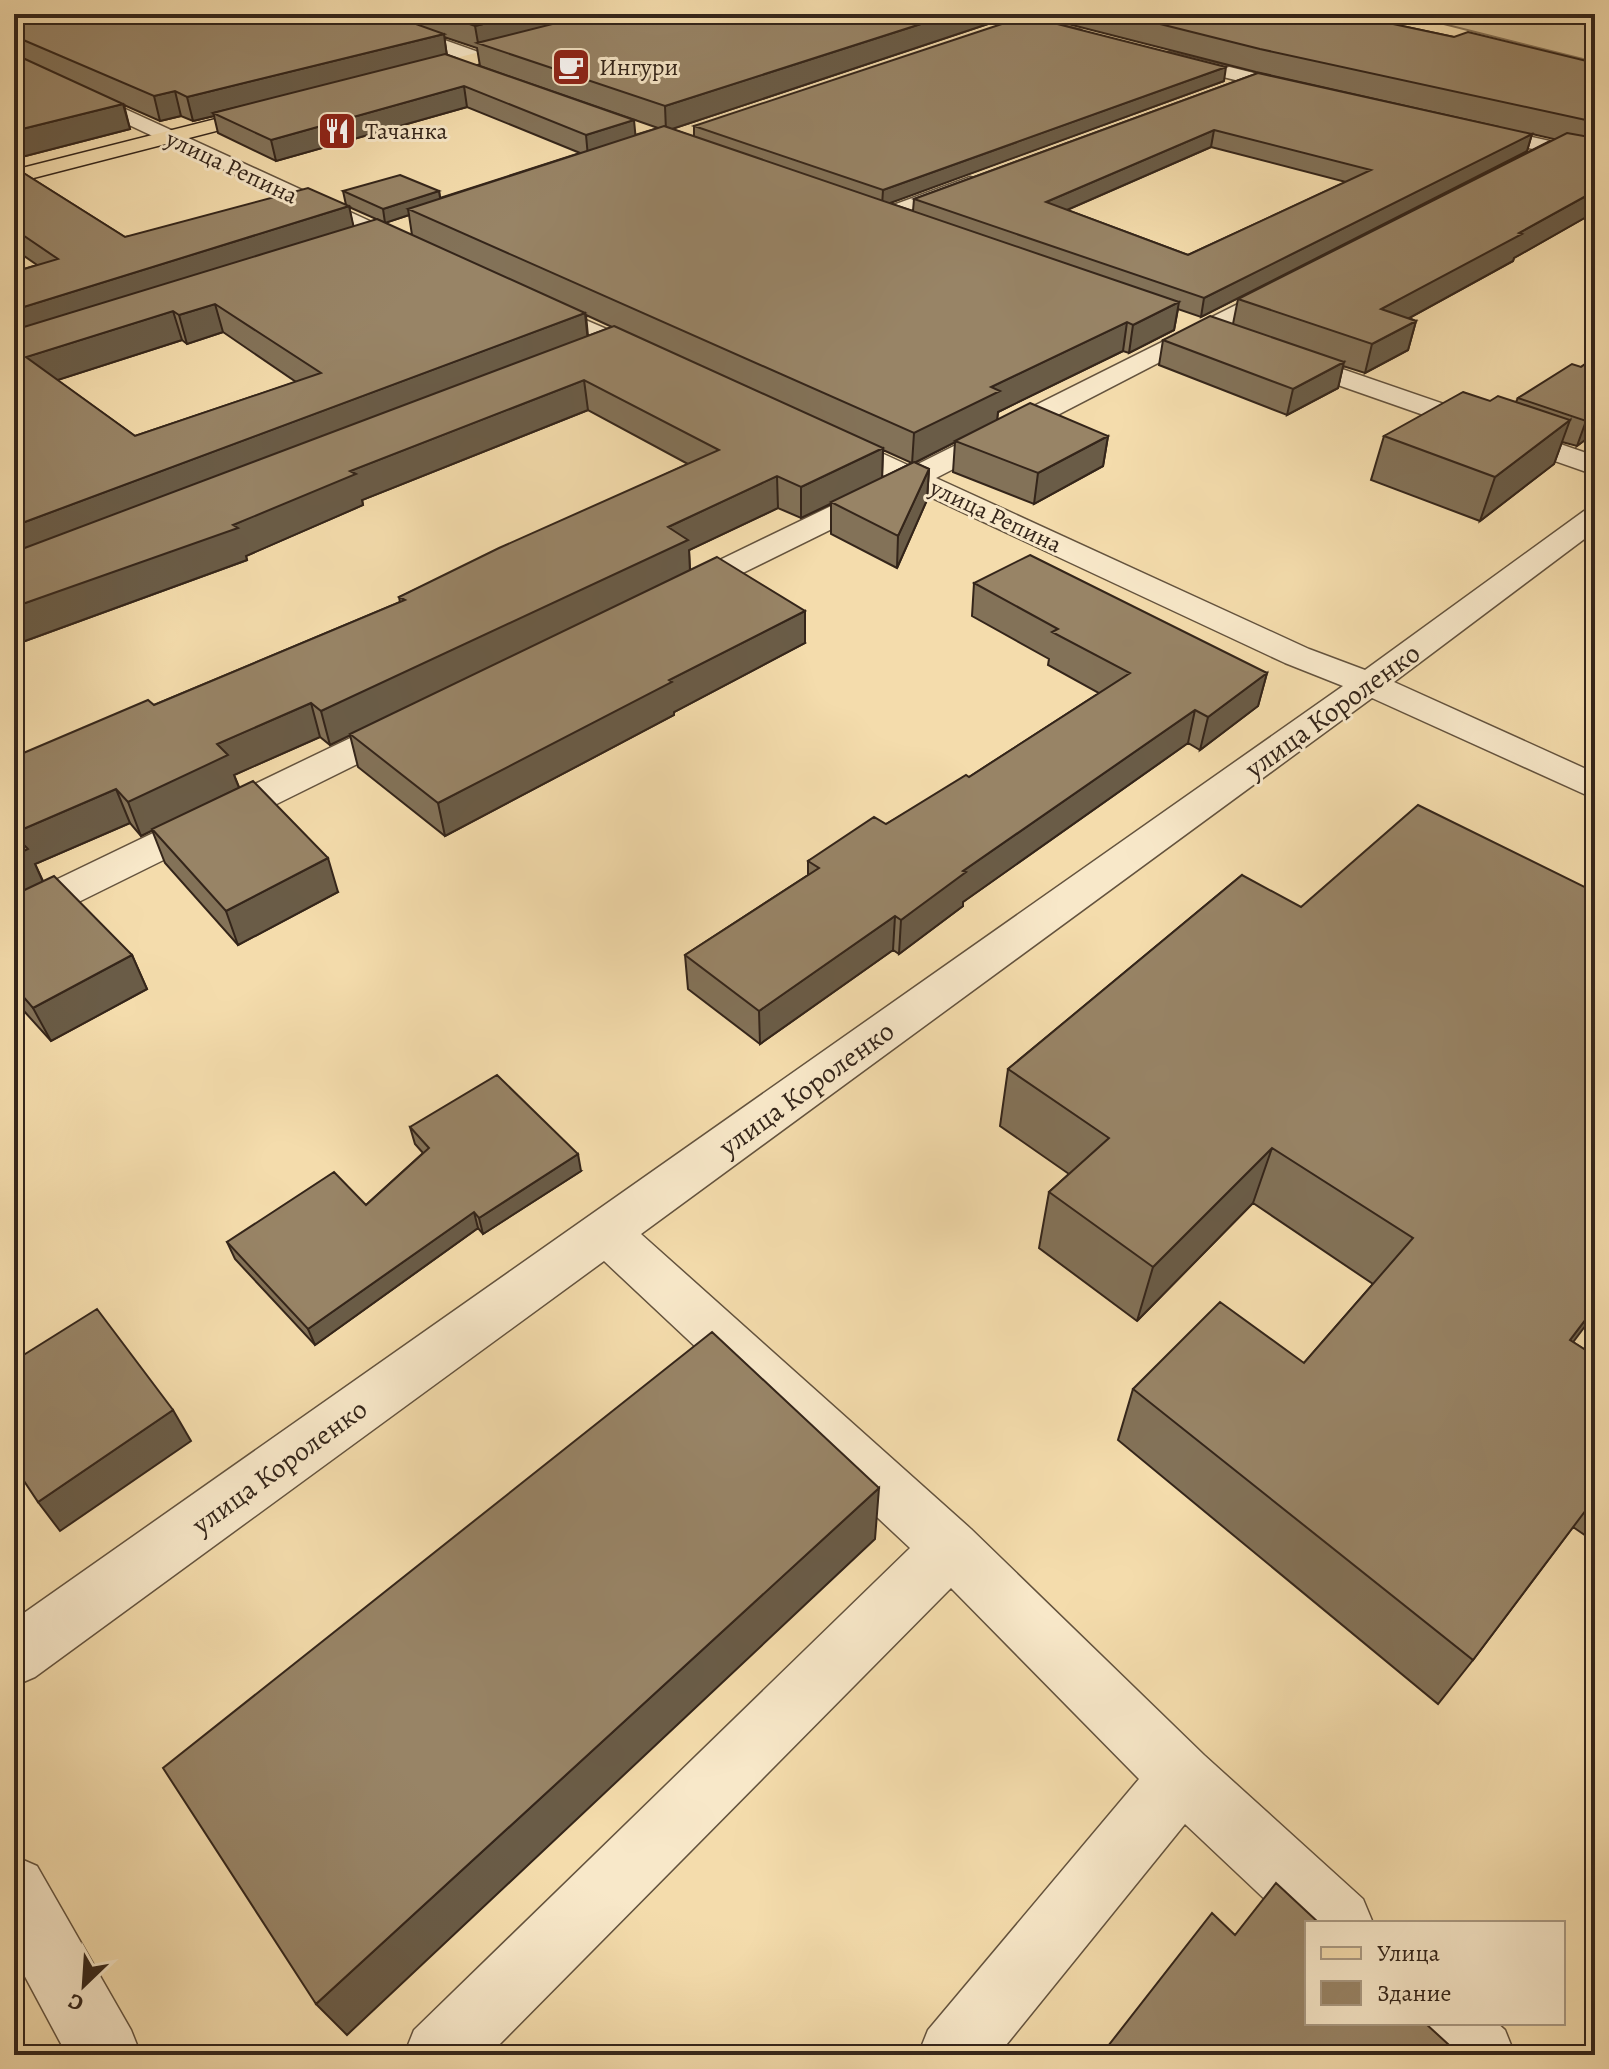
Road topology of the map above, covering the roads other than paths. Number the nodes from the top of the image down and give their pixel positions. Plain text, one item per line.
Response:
1 (355, 14) edge
2 (648, 14) edge
3 (996, 14) edge
4 (1025, 21) junction
5 (980, 36) edge
6 (1101, 41) edge
7 (1147, 53) edge
8 (477, 58) junction
9 (14, 64) edge
10 (449, 65) junction
11 (492, 80) edge
12 (1254, 80) junction
13 (390, 81) edge
14 (1224, 91) edge
15 (1329, 97) edge
16 (301, 103) edge
17 (1449, 125) edge
18 (169, 138) junction
19 (1553, 149) junction
20 (1595, 157) edge
21 (1511, 170) edge
22 (14, 177) edge
23 (986, 178) edge
24 (853, 207) edge
25 (882, 217) junction
26 (411, 225) edge
27 (911, 227) edge
28 (382, 235) junction
29 (352, 244) edge
30 (437, 260) edge
31 (1316, 272) edge
32 (506, 292) edge
33 (1174, 319) edge
34 (1204, 329) junction
35 (1234, 340) edge
36 (617, 343) junction
37 (1264, 350) edge
38 (587, 354) edge
39 (673, 369) edge
40 (800, 426) edge
41 (1595, 466) edge
42 (913, 478) junction
43 (1590, 526) edge
44 (656, 603) edge
45 (1369, 684) junction
46 (428, 715) edge
47 (1595, 787) edge
48 (14, 917) edge
49 (606, 1232) junction
50 (951, 1548) junction
51 (14, 1656) edge
52 (1182, 1777) junction
53 (14, 1889) edge
54 (1337, 1921) edge
55 (1448, 2025) edge
56 (106, 2055) edge
57 (439, 2055) edge
58 (953, 2055) edge
59 (1480, 2055) edge

1 - 8 street
2 - 8 main road
3 - 4 street
4 - 5 street
4 - 6 street
7 - 12 street
8 - 10 main road
9 - 18 street, улица Репина
10 - 11 street
10 - 13 main road
12 - 14 street
12 - 15 street
16 - 18 main road
17 - 19 street
18 - 22 main road
18 - 28 street, улица Репина
19 - 20 street
19 - 21 street
23 - 25 street
24 - 25 street
25 - 27 street
26 - 28 street
28 - 29 street
28 - 30 street, улица Репина
31 - 34 street
32 - 36 street
33 - 34 street
34 - 35 street
34 - 42 street
36 - 38 street
36 - 39 street
37 - 41 street
40 - 42 street, улица Репина
42 - 44 street
42 - 45 street, улица Репина
43 - 45 street, улица Короленко
45 - 47 street, улица Репина
45 - 49 street, улица Короленко
46 - 48 street
49 - 50 street
49 - 51 street, улица Короленко
50 - 52 street
50 - 57 street
52 - 54 street
52 - 58 street
53 - 56 street
55 - 59 street

